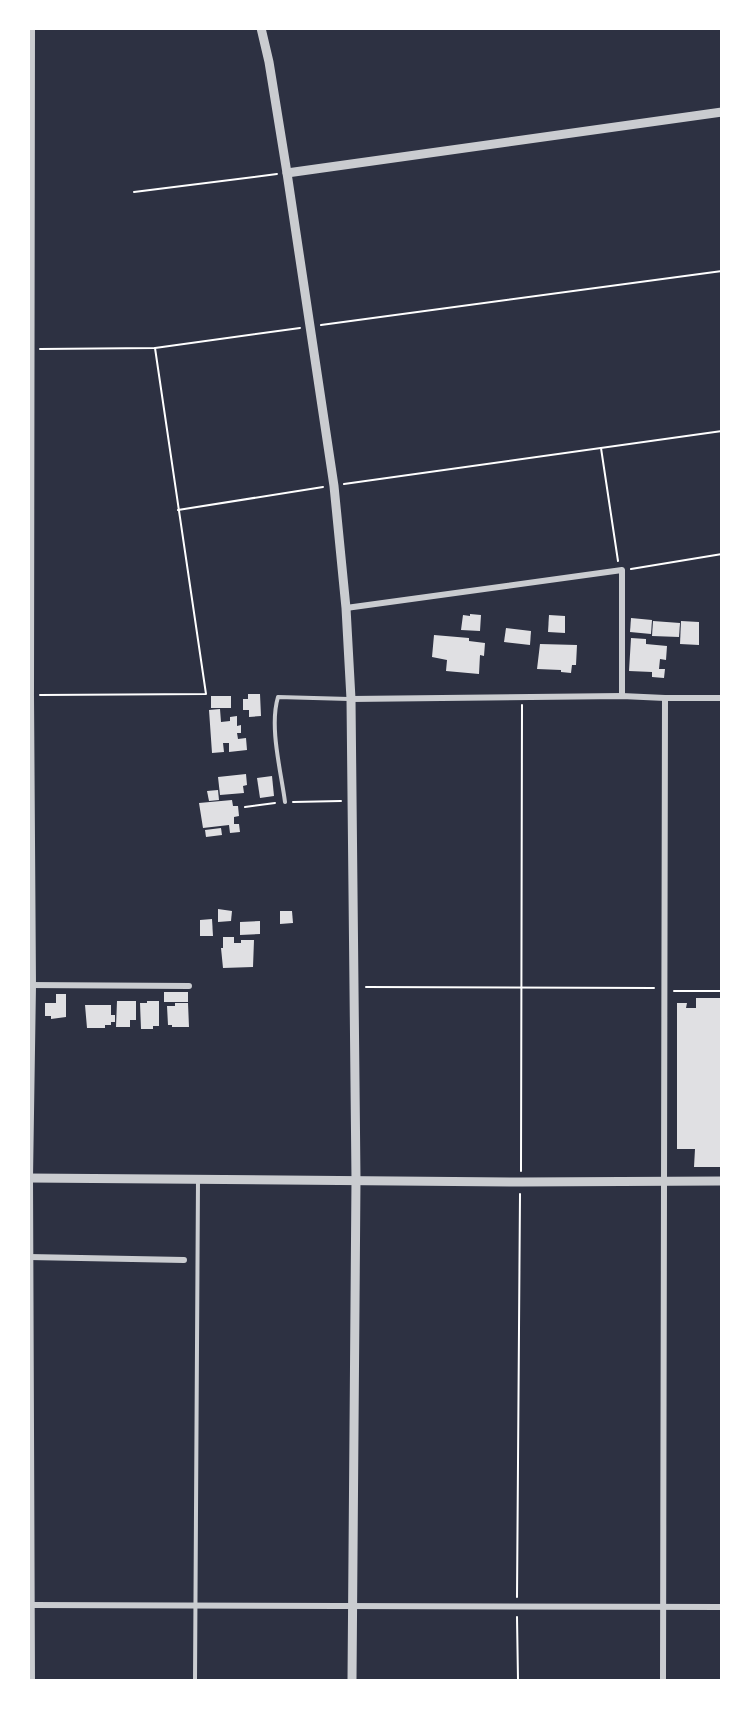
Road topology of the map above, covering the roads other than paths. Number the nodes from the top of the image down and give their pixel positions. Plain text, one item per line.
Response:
1 (32, 28) edge
2 (261, 28) edge
3 (722, 111) edge
4 (287, 173) junction
5 (346, 608) junction
6 (622, 696) junction
7 (665, 698) junction
8 (722, 698) edge
9 (351, 699) junction
10 (285, 802) road end
11 (31, 985) edge
12 (189, 986) dead end
13 (29, 1178) edge
14 (356, 1179) junction
15 (198, 1180) junction
16 (722, 1181) edge
17 (665, 1182) junction
18 (30, 1257) edge
19 (184, 1260) dead end
20 (31, 1495) edge
21 (32, 1605) junction
22 (195, 1606) junction
23 (352, 1606) junction
24 (663, 1606) junction
25 (722, 1607) edge
26 (32, 1680) edge
27 (195, 1680) edge
28 (352, 1680) edge
29 (663, 1680) edge

1 - 11 street
2 - 4 street
3 - 4 street
4 - 5 street
5 - 6 street
5 - 9 street
6 - 7 street
6 - 9 street
7 - 8 street
7 - 17 street
9 - 10 lane
9 - 14 street
11 - 12 street
11 - 13 street
13 - 15 street
13 - 18 street
14 - 15 street
14 - 17 street
14 - 23 street
15 - 22 lane
16 - 17 street
17 - 24 street
18 - 19 street
18 - 20 street
20 - 21 street
21 - 22 street
21 - 26 street
22 - 23 street
22 - 27 lane
23 - 24 street
23 - 28 street
24 - 25 street
24 - 29 street

